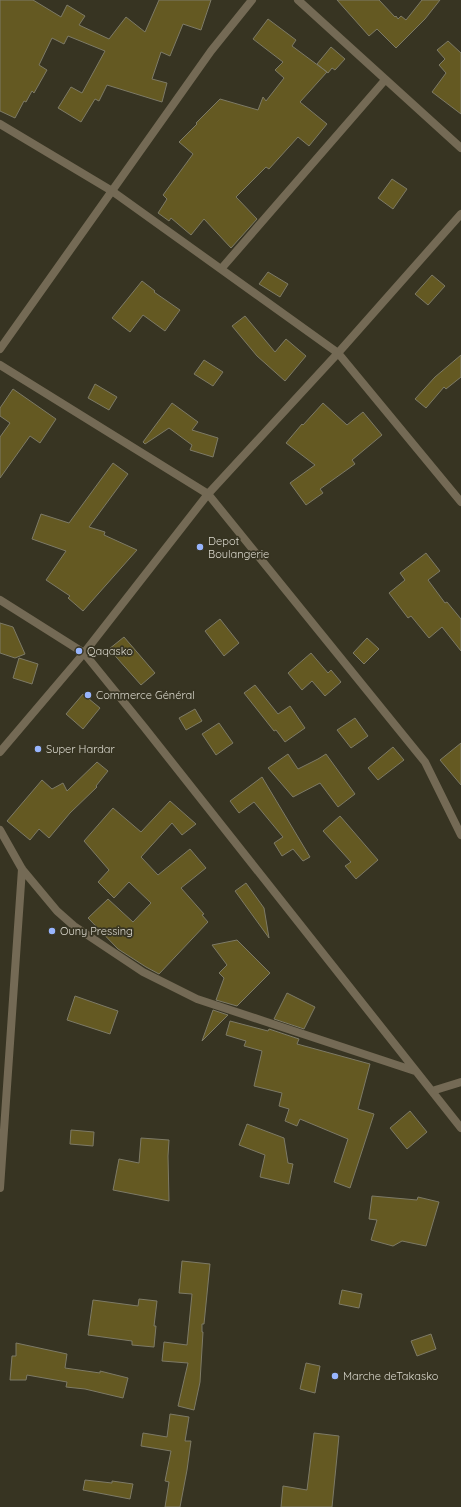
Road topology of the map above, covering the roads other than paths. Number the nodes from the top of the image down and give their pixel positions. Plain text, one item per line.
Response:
1 (252, 0) edge
2 (298, 0) edge
3 (385, 80) junction
4 (0, 124) edge
5 (461, 148) edge
6 (112, 191) junction
7 (461, 214) edge
8 (221, 269) junction
9 (0, 349) edge
10 (338, 353) junction
11 (0, 365) edge
12 (208, 494) junction
13 (459, 496) edge
14 (0, 600) edge
15 (84, 653) junction
16 (0, 752) edge
17 (0, 830) edge
18 (461, 836) edge
19 (22, 869) junction
20 (416, 1071) junction
21 (461, 1082) edge
22 (432, 1091) junction
23 (461, 1128) edge
24 (0, 1188) edge

1 - 6 street
2 - 3 street
3 - 5 street
3 - 8 street
4 - 6 street
6 - 8 street
6 - 9 street
7 - 10 street
8 - 10 street
10 - 12 street
10 - 13 street
11 - 12 street
12 - 15 street
12 - 18 street
14 - 15 street
15 - 16 street
15 - 20 street
17 - 19 street
19 - 20 street
19 - 24 street
20 - 22 street
21 - 22 street
22 - 23 street

